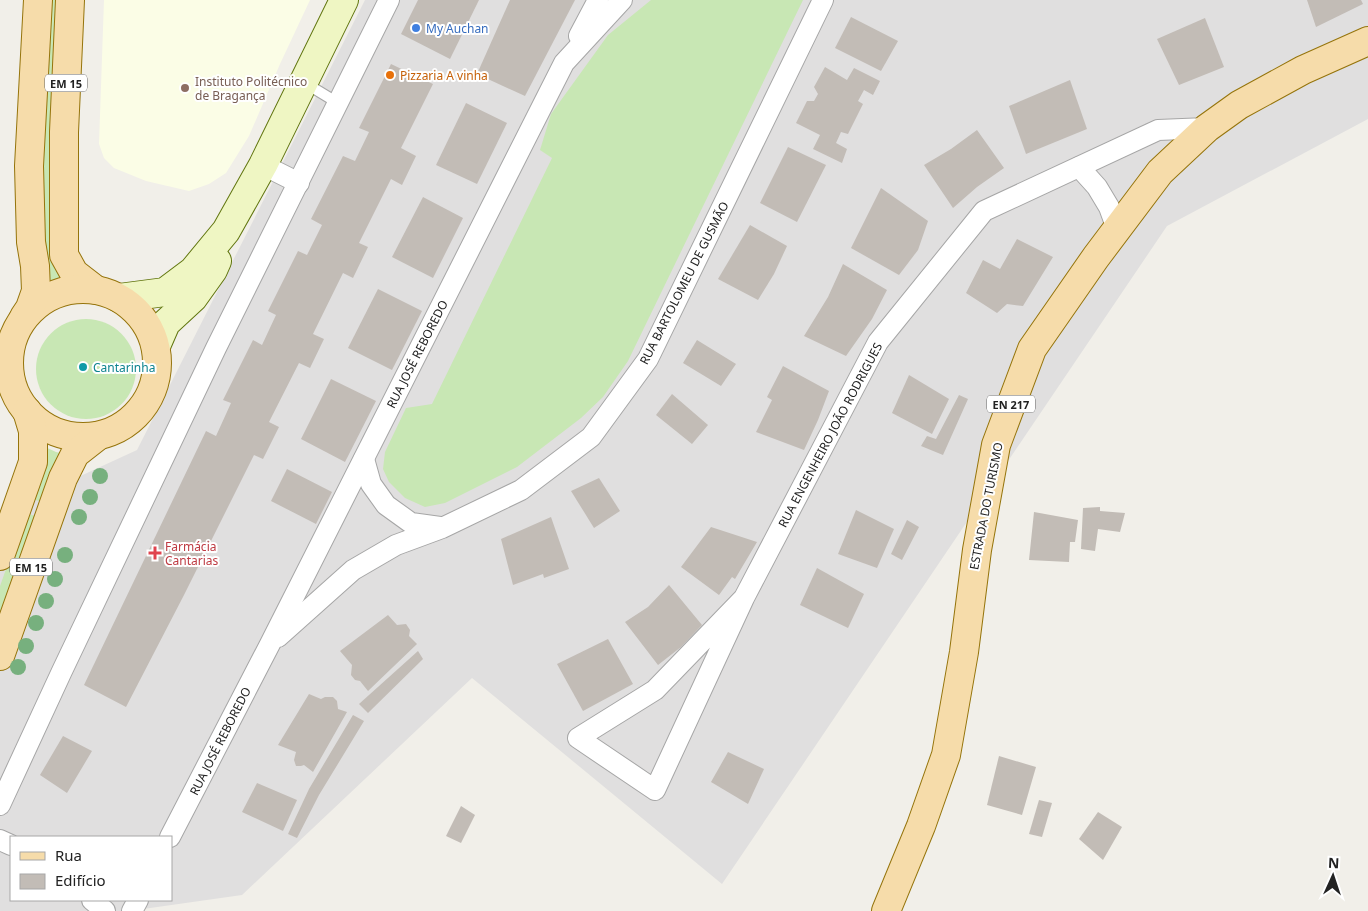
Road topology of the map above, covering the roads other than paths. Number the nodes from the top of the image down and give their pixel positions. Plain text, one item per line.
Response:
1 (38, 0) edge
2 (70, 0) edge
3 (344, 0) edge
4 (389, 0) edge
5 (598, 0) edge
6 (622, 0) edge
7 (823, 0) edge
8 (1368, 41) edge
9 (564, 63) junction
10 (303, 82) junction
11 (338, 103) junction
12 (1207, 128) junction
13 (263, 165) junction
14 (1079, 167) junction
15 (299, 183) junction
16 (1117, 229) junction
17 (226, 231) junction
18 (107, 294) junction
19 (21, 323) junction
20 (156, 346) junction
21 (27, 411) junction
22 (98, 436) junction
23 (364, 459) junction
24 (442, 528) junction
25 (1, 548) edge
26 (344, 578) joint
27 (744, 598) junction
28 (270, 644) junction
29 (0, 656) edge
30 (0, 805) edge
31 (171, 836) edge
32 (93, 901) edge
33 (105, 911) edge
34 (886, 911) edge

1 - 19 main road, EM 15
2 - 18 main road, EM 15
3 - 10 street
4 - 11 street
5 - 9 street, RUA JOSÉ REBOREDO
6 - 9 street, RUA JOSÉ REBOREDO
7 - 24 street, RUA BARTOLOMEU DE GUSMÃO
8 - 12 main road, ESTRADA DO TURISMO / EN 217
9 - 23 street, RUA JOSÉ REBOREDO
10 - 11 lane
10 - 13 street
11 - 15 street
12 - 14 street, RUA ENGENHEIRO JOÃO RODRIGUES
12 - 16 main road, ESTRADA DO TURISMO / EN 217
13 - 15 street
13 - 17 street
14 - 16 street
14 - 27 street, RUA ENGENHEIRO JOÃO RODRIGUES
15 - 30 street
16 - 34 main road, ESTRADA DO TURISMO / EN 217
17 - 18 street
17 - 20 street
18 - 19 main road, EM 15
18 - 20 main road, EM 15
19 - 21 main road, EM 15
20 - 22 main road, EM 15
21 - 22 main road, EM 15
21 - 25 main road, EM 15
22 - 29 main road, EM 15
23 - 24 street
23 - 28 street, RUA JOSÉ REBOREDO
24 - 26 street, RUA BARTOLOMEU DE GUSMÃO
26 - 28 street, RUA JOSÉ REBOREDO
27 - 27 street, RUA ENGENHEIRO JOÃO RODRIGUES
28 - 31 street, RUA JOSÉ REBOREDO
32 - 33 street

